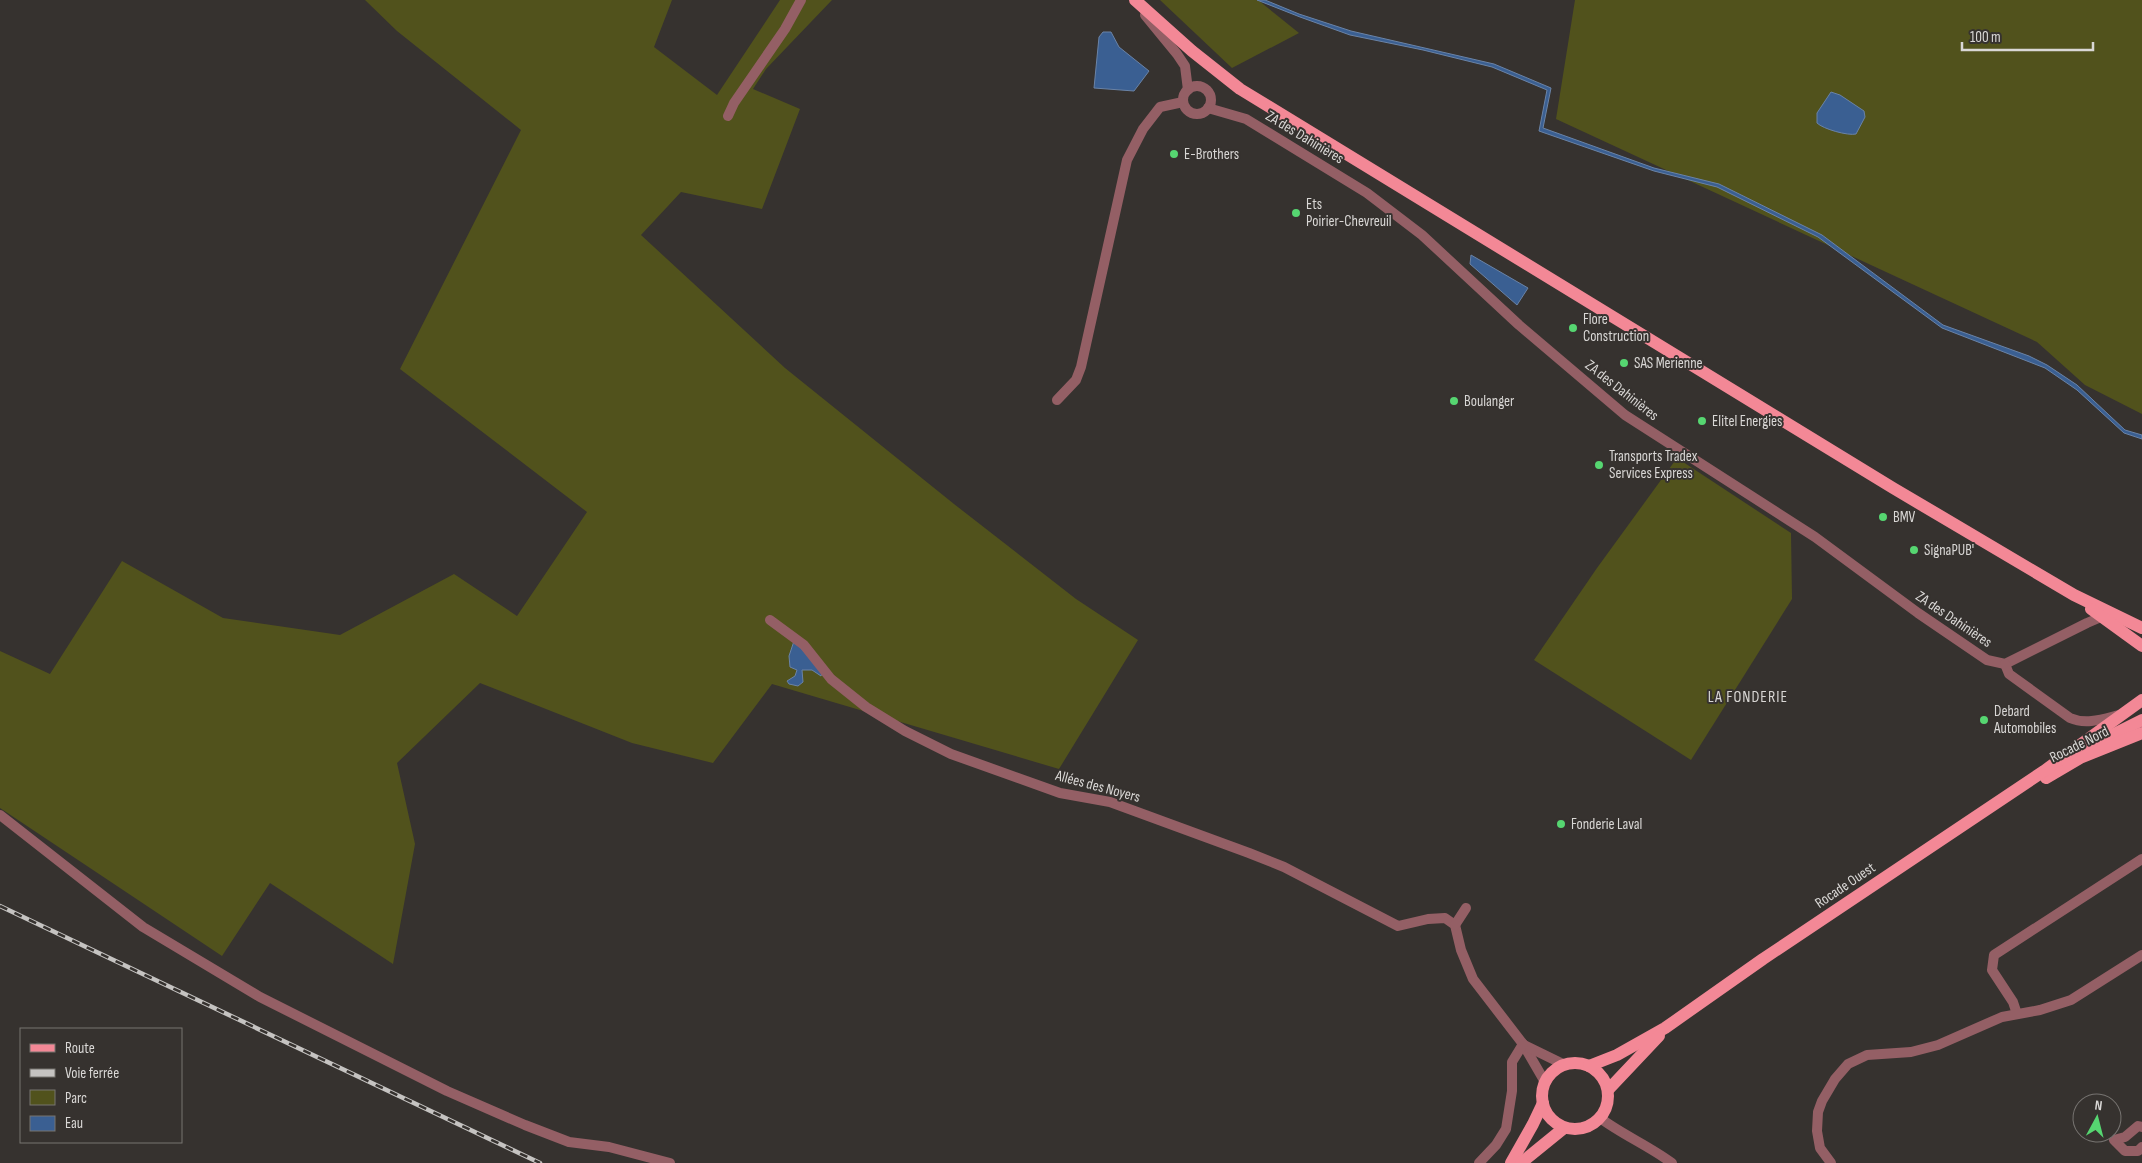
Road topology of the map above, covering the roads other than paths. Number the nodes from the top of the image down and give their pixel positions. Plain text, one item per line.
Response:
1 (800, 0) edge
2 (1134, 0) edge
3 (1188, 90) junction
4 (1183, 102) junction
5 (1208, 108) junction
6 (728, 116) dead end
7 (1057, 400) dead end
8 (2074, 595) junction
9 (2101, 618) junction
10 (770, 620) dead end
11 (2142, 628) edge
12 (2142, 646) edge
13 (2006, 664) junction
14 (2142, 700) edge
15 (2123, 714) junction
16 (2142, 720) edge
17 (2142, 733) edge
18 (2044, 771) junction
19 (2029, 781) junction
20 (0, 814) edge
21 (2142, 859) edge
22 (1466, 908) dead end
23 (1455, 925) junction
24 (2142, 955) edge
25 (2017, 1014) junction
26 (1665, 1028) junction
27 (1523, 1044) junction
28 (1565, 1065) junction
29 (1589, 1066) junction
30 (1545, 1082) junction
31 (1608, 1090) junction
32 (1543, 1103) junction
33 (1600, 1118) junction
34 (2142, 1127) edge
35 (1564, 1128) junction
36 (2142, 1147) edge
37 (670, 1163) edge
38 (1479, 1163) edge
39 (1511, 1163) edge
40 (1521, 1163) edge
41 (1672, 1163) edge
42 (1831, 1163) edge

1 - 6 street
2 - 3 street
2 - 8 main road
3 - 4 street
3 - 5 street
4 - 5 street
4 - 7 street
5 - 13 street, ZA des Dahinières
8 - 9 main road
8 - 11 main road
9 - 12 main road
9 - 13 street
10 - 23 street, Allées des Noyers
13 - 15 street
14 - 15 main road, Rocade Ouest
15 - 18 main road, Rocade Ouest
16 - 18 main road, Rocade Ouest
17 - 19 main road, Rocade Nord
18 - 19 main road, Rocade Ouest
19 - 26 main road, Rocade Ouest
20 - 37 street
21 - 25 street
22 - 23 street
23 - 27 street
24 - 25 street
25 - 42 street
26 - 29 main road, Rocade Ouest
26 - 31 main road, Rocade Ouest
27 - 28 street
27 - 30 street
27 - 38 street
28 - 29 main road
28 - 30 main road
29 - 31 main road
30 - 32 main road
31 - 33 main road
32 - 35 main road
32 - 39 main road
33 - 35 main road
33 - 41 street
34 - 36 street
35 - 40 main road

